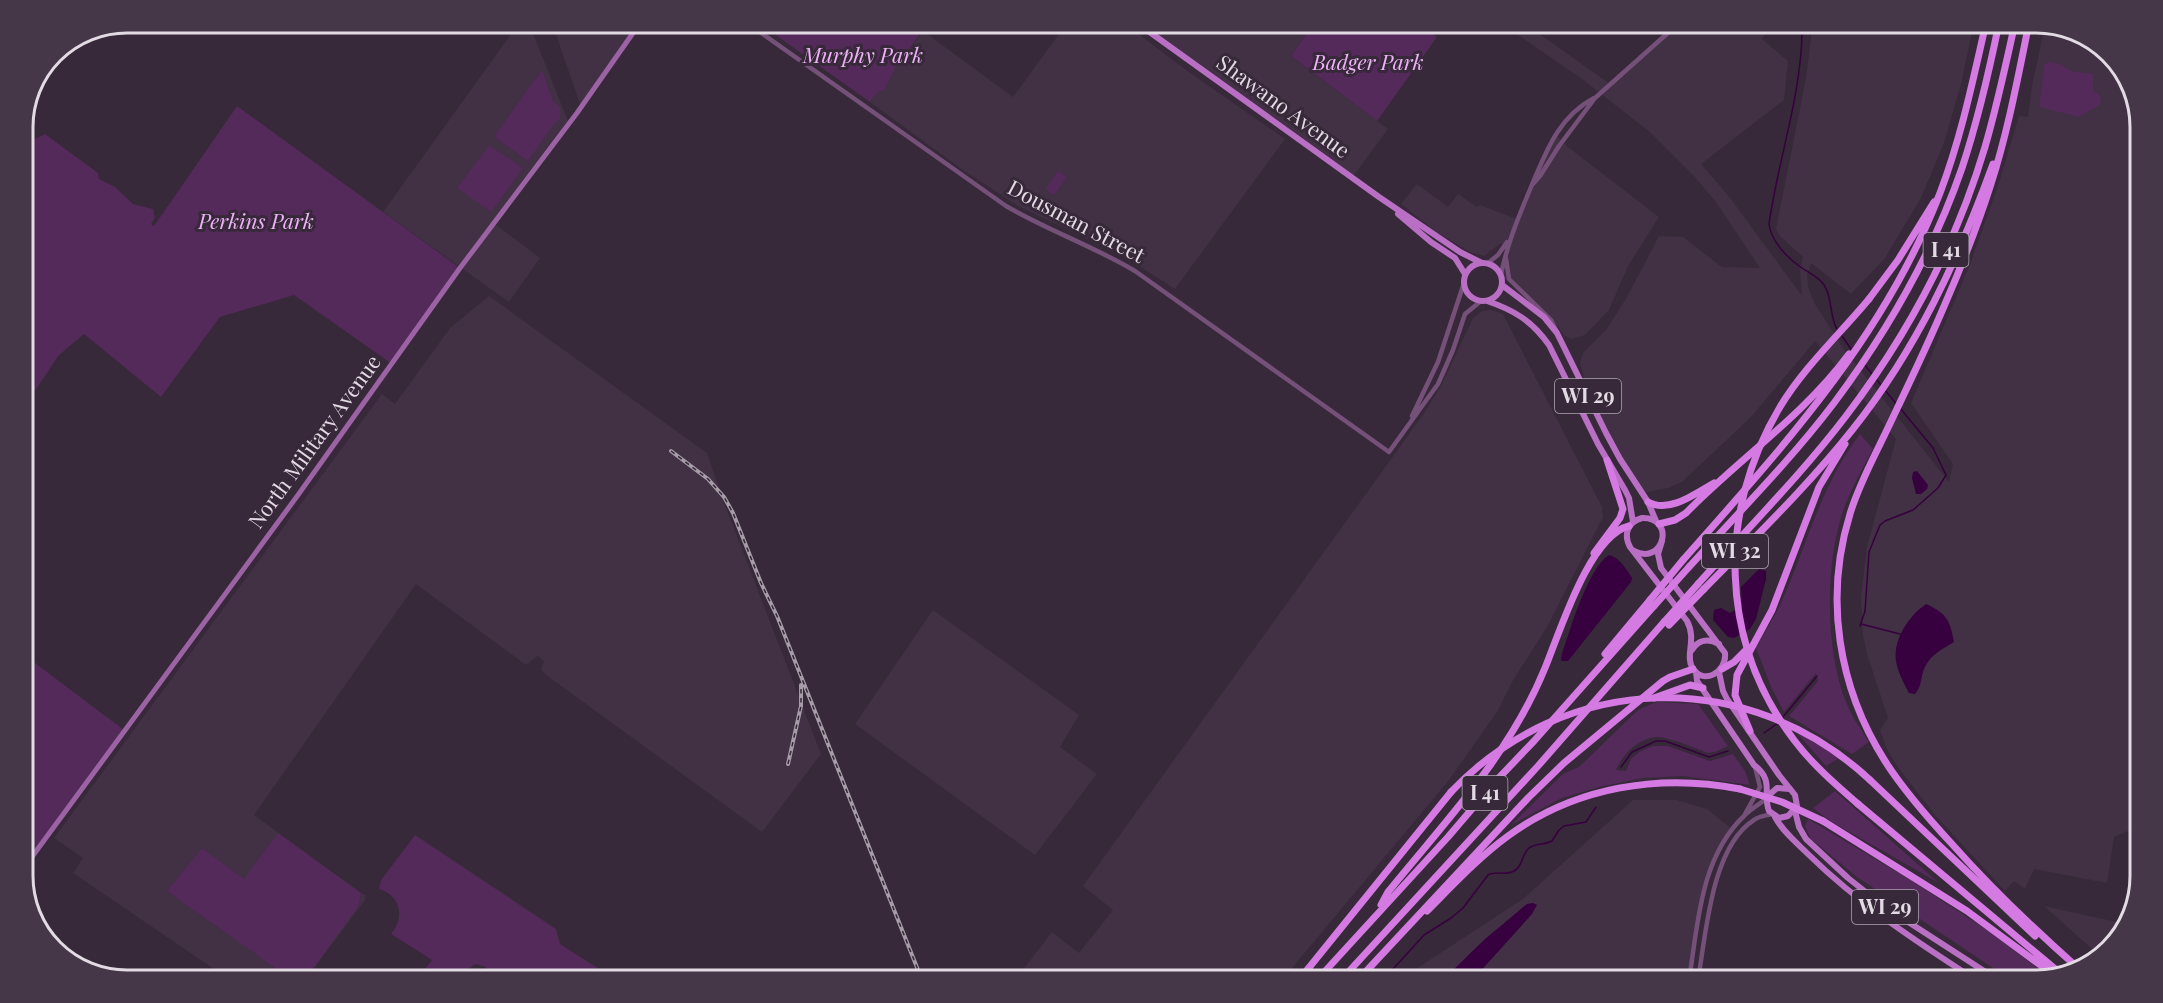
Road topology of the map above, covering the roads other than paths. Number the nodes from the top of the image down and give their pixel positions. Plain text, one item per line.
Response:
1 (762, 33) edge
2 (1152, 33) edge
3 (1668, 33) edge
4 (1984, 33) edge
5 (1997, 33) edge
6 (2013, 33) edge
7 (2027, 33) edge
8 (634, 34) edge
9 (1595, 98) junction
10 (2006, 128) junction
11 (1532, 185) junction
12 (1939, 195) junction
13 (1379, 197) junction
14 (1509, 237) junction
15 (1506, 250) junction
16 (1485, 263) junction
17 (1465, 274) junction
18 (1501, 274) junction
19 (1464, 283) junction
20 (1502, 285) junction
21 (1484, 301) junction
22 (1557, 333) junction
23 (1821, 394) junction
24 (1408, 424) junction
25 (1854, 429) junction
26 (1607, 460) junction
27 (1722, 480) junction
28 (1648, 502) junction
29 (1658, 523) junction
30 (1631, 524) junction
31 (1662, 541) junction
32 (1634, 550) junction
33 (1588, 564) junction
34 (1701, 586) junction
35 (1652, 603) junction
36 (1764, 627) junction
37 (1719, 644) junction
38 (1690, 653) junction
39 (1720, 670) junction
40 (1694, 671) junction
41 (1703, 688) junction
42 (1630, 710) junction
43 (1750, 731) junction
44 (1754, 765) junction
45 (1789, 789) junction
46 (1768, 797) junction
47 (1795, 811) junction
48 (1773, 815) junction
49 (1744, 817) junction
50 (33, 855) edge
51 (1376, 914) junction
52 (1407, 927) junction
53 (2072, 962) edge
54 (2068, 964) edge
55 (2053, 968) edge
56 (2046, 969) edge
57 (1308, 970) edge
58 (1327, 970) edge
59 (1351, 970) edge
60 (1368, 970) edge
61 (1691, 970) edge
62 (1700, 970) edge
63 (1960, 970) edge
64 (1981, 970) edge

1 - 24 street, Dousman Street
2 - 13 main road, Shawano Avenue
3 - 9 street
4 - 12 highway
5 - 35 highway, I 41, bridge
6 - 34 highway, I 41
7 - 10 highway
8 - 50 main road, North Military Avenue
9 - 11 street
9 - 11 street
10 - 25 highway
10 - 53 highway
11 - 14 street
12 - 23 highway
12 - 55 highway, WI 32, bridge
13 - 16 main road, Shawano Avenue
13 - 17 main road, Shawano Avenue
14 - 15 street
14 - 16 street
15 - 18 street
15 - 22 street
16 - 17 main road
16 - 18 main road
17 - 19 main road
18 - 20 main road
19 - 21 main road, WI 29
19 - 24 street
20 - 21 main road
20 - 22 main road, WI 29
21 - 24 street
21 - 26 main road, WI 29
22 - 28 main road, WI 29
23 - 27 highway
23 - 35 highway, bridge
25 - 34 highway
25 - 36 highway
26 - 30 main road, WI 29
26 - 33 highway
27 - 28 highway
27 - 29 highway
28 - 29 main road, WI 29
29 - 30 main road
29 - 31 main road
30 - 32 main road
30 - 33 highway
31 - 32 main road
31 - 37 main road
32 - 38 main road
33 - 51 highway
34 - 59 highway, I 41, bridge
35 - 51 highway, I 41
36 - 39 highway
36 - 43 highway
37 - 38 main road
37 - 39 main road
38 - 40 main road
39 - 40 main road
39 - 43 main road
40 - 41 main road
40 - 42 highway
41 - 42 highway
41 - 44 main road
42 - 52 highway
43 - 45 main road
44 - 46 main road
44 - 49 street
45 - 46 main road
45 - 47 main road
46 - 48 main road
46 - 49 street
47 - 48 main road
47 - 64 main road, WI 29
48 - 62 street
48 - 63 main road, WI 29
49 - 61 street
51 - 58 highway, I 41
52 - 56 highway, bridge
52 - 60 highway
54 - 57 highway, bridge

